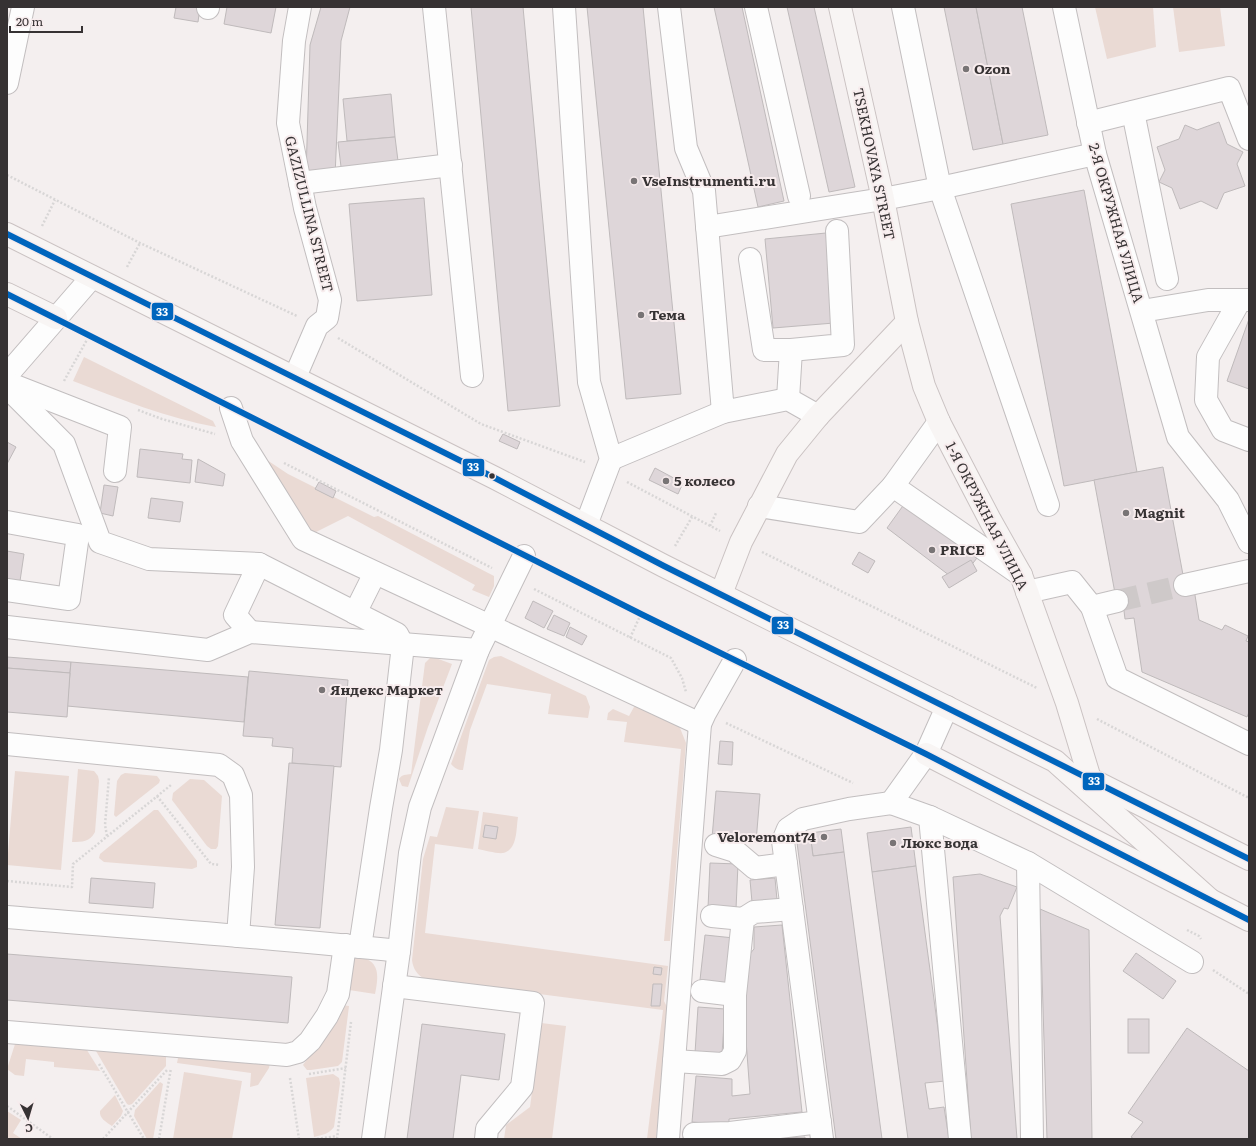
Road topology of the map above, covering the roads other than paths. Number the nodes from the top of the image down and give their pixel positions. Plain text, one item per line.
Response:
1 (23, 7) edge
2 (300, 7) edge
3 (434, 7) edge
4 (564, 7) edge
5 (668, 7) edge
6 (756, 7) edge
7 (840, 7) edge
8 (903, 7) edge
9 (1064, 7) edge
10 (7, 83) edge
11 (1134, 112) junction
12 (1088, 123) junction
13 (1249, 139) edge
14 (1095, 154) junction
15 (451, 165) junction
16 (300, 183) junction
17 (940, 188) junction
18 (799, 196) dead end
19 (883, 199) junction
20 (707, 227) junction
21 (837, 231) dead end
22 (7, 234) edge
23 (750, 259) dead end
24 (92, 277) junction
25 (1167, 279) dead end
26 (7, 294) edge
27 (1244, 300) edge
28 (1142, 311) junction
29 (56, 318) junction
30 (907, 322) junction
31 (791, 350) junction
32 (7, 375) edge
33 (472, 376) dead end
34 (295, 377) junction
35 (7, 384) edge
36 (7, 387) edge
37 (788, 399) junction
38 (231, 408) dead end
39 (723, 412) junction
40 (818, 416) junction
41 (939, 422) junction
42 (1249, 440) edge
43 (609, 465) junction
44 (115, 470) dead end
45 (893, 486) junction
46 (1048, 504) dead end
47 (759, 506) junction
48 (7, 522) edge
49 (586, 525) junction
50 (1249, 542) edge
51 (524, 556) dead end
52 (259, 564) junction
53 (1249, 571) edge
54 (375, 573) junction
55 (1024, 584) junction
56 (1185, 585) tunnel mouth
57 (7, 590) edge
58 (720, 594) junction
59 (1117, 601) tunnel mouth
60 (1092, 607) junction
61 (355, 613) junction
62 (490, 626) junction
63 (7, 628) edge
64 (250, 632) junction
65 (403, 645) junction
66 (478, 650) junction
67 (735, 660) dead end
68 (947, 707) junction
69 (703, 718) junction
70 (7, 744) edge
71 (1249, 744) edge
72 (926, 754) junction
73 (891, 803) junction
74 (930, 817) junction
75 (716, 845) dead end
76 (1249, 859) edge
77 (1028, 863) junction
78 (786, 864) junction
79 (1209, 899) junction
80 (792, 908) junction
81 (712, 916) dead end
82 (7, 917) edge
83 (743, 919) junction
84 (1249, 920) edge
85 (238, 936) junction
86 (352, 946) junction
87 (399, 951) junction
88 (1192, 962) road end
89 (394, 986) junction
90 (702, 991) dead end
91 (735, 995) junction
92 (7, 1032) edge
93 (674, 1061) junction
94 (821, 1130) edge
95 (694, 1134) dead end
96 (373, 1139) edge
97 (486, 1139) edge
98 (668, 1139) edge
99 (960, 1139) edge
100 (1032, 1139) edge

1 - 10 street
2 - 16 street, GAZIZULLINA STREET
3 - 15 street
4 - 43 street
5 - 20 street
6 - 18 street
7 - 19 main road, TSEKHOVAYA STREET
8 - 17 street
9 - 12 street, 2-Я ОКРУЖНАЯ УЛИЦА
11 - 12 street
11 - 13 street
11 - 25 street
12 - 14 street, 2-Я ОКРУЖНАЯ УЛИЦА
14 - 17 street
14 - 28 street, 2-Я ОКРУЖНАЯ УЛИЦА
15 - 16 street
15 - 33 street
16 - 34 street, GAZIZULLINA STREET
17 - 19 street
17 - 46 street
19 - 20 street
19 - 30 main road, TSEKHOVAYA STREET
20 - 39 street
21 - 31 street
22 - 24 main road
23 - 31 street
24 - 29 street
24 - 34 main road
26 - 29 main road
27 - 28 street
27 - 42 street
28 - 50 street, 2-Я ОКРУЖНАЯ УЛИЦА
29 - 32 street
30 - 40 main road
30 - 41 main road, 1-Я ОКРУЖНАЯ УЛИЦА
31 - 37 street
34 - 49 main road
35 - 44 street
36 - 52 street
37 - 39 street
37 - 40 street
38 - 54 street
39 - 43 street
40 - 47 main road
41 - 45 street
41 - 55 main road, 1-Я ОКРУЖНАЯ УЛИЦА
43 - 49 street
45 - 47 street
45 - 55 street
47 - 58 main road
48 - 57 street
49 - 58 main road
51 - 62 street
52 - 61 street
52 - 64 street
53 - 56 street
54 - 61 street
54 - 62 street
55 - 60 street
55 - 76 main road, 1-Я ОКРУЖНАЯ УЛИЦА
58 - 68 main road
59 - 60 street
60 - 71 street
61 - 65 street
62 - 66 street
62 - 69 street
63 - 64 street
64 - 65 street
65 - 66 street
65 - 86 street
66 - 87 street
67 - 69 street
68 - 72 street
68 - 79 main road
69 - 93 street
70 - 85 street
72 - 73 street
72 - 79 main road
73 - 74 street
73 - 78 street
74 - 77 street
74 - 99 street
75 - 78 street
77 - 88 street
77 - 100 street
78 - 80 street
79 - 84 main road
80 - 83 street
80 - 94 street
81 - 83 street
82 - 85 street
83 - 91 street
85 - 86 street
86 - 87 street
86 - 92 street
87 - 89 street
89 - 96 street
89 - 97 street
90 - 91 street
91 - 93 street
93 - 98 street
94 - 95 street

